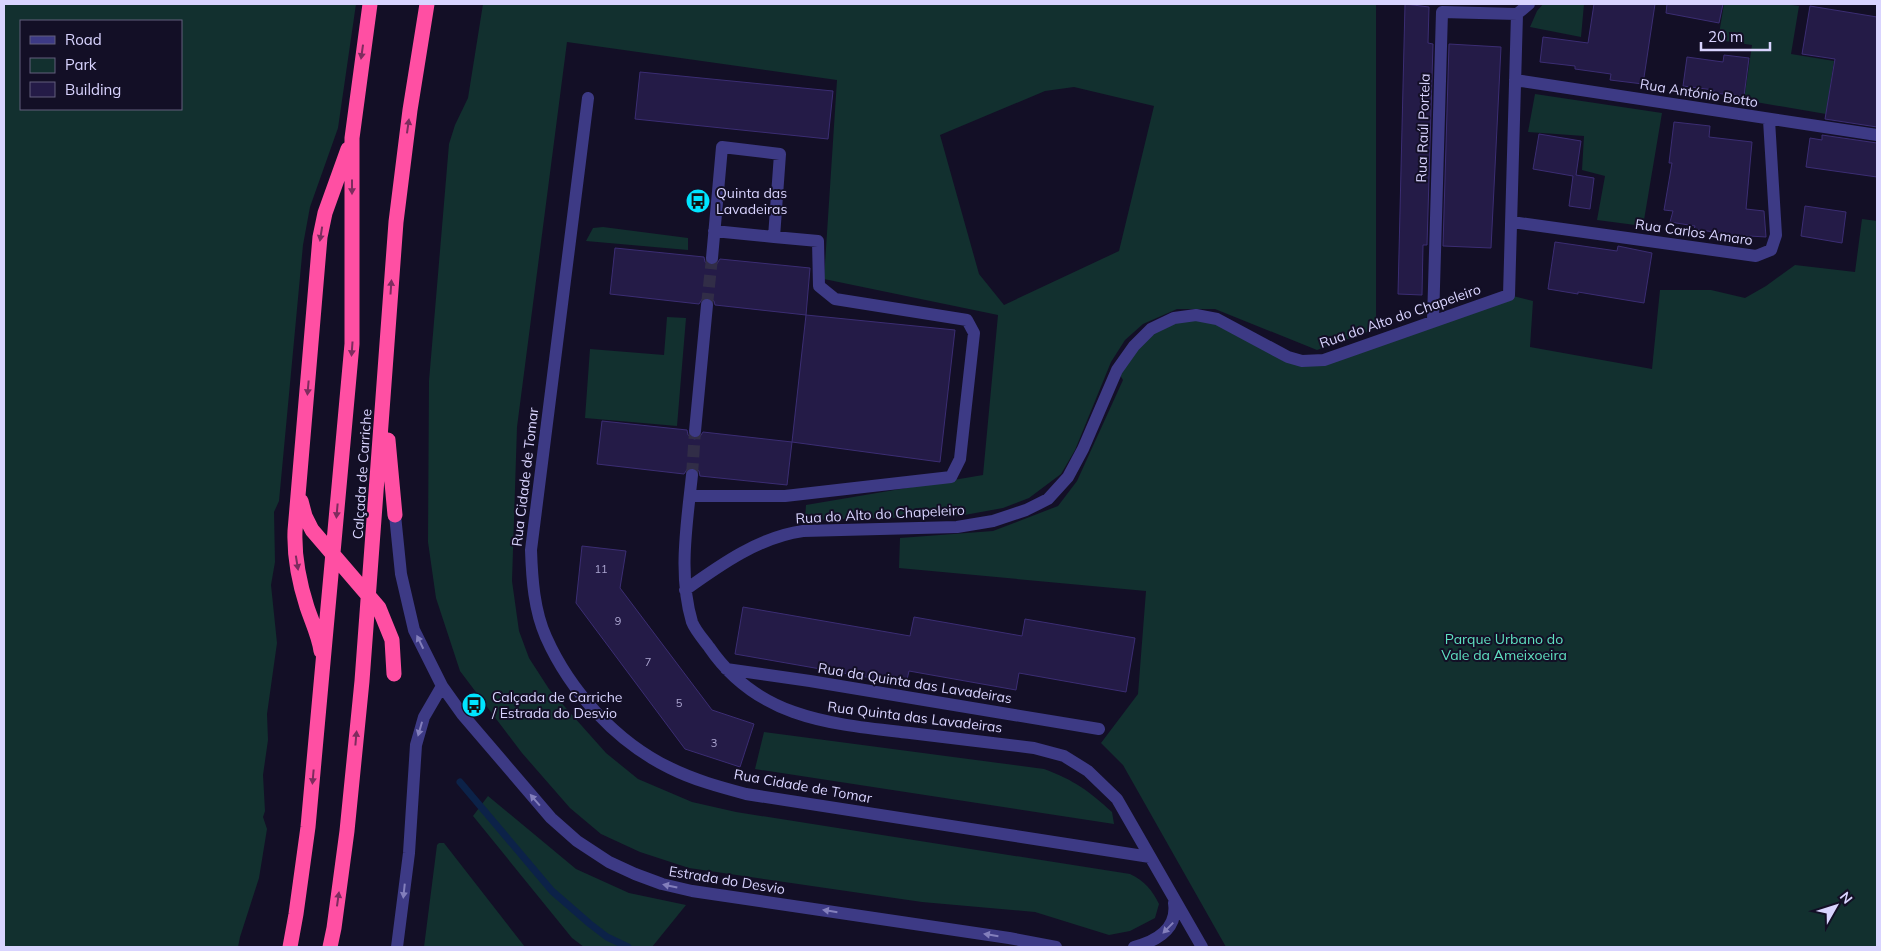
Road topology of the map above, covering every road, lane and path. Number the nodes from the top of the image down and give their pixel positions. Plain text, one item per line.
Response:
1 (370, 4) edge
2 (426, 4) edge
3 (1528, 4) edge
4 (1517, 14) junction
5 (1515, 80) junction
6 (588, 98) dead end
7 (1769, 120) junction
8 (1877, 135) edge
9 (352, 138) junction
10 (1512, 222) junction
11 (714, 231) junction
12 (774, 237) junction
13 (712, 258) tunnel mouth
14 (706, 305) tunnel mouth
15 (1433, 321) junction
16 (388, 336) junction
17 (695, 431) tunnel mouth
18 (692, 475) tunnel mouth
19 (300, 480) junction
20 (690, 496) junction
21 (395, 515) joint
22 (333, 555) junction
23 (685, 590) junction
24 (369, 595) junction
25 (726, 669) junction
26 (394, 674) dead end
27 (322, 676) junction
28 (442, 686) junction
29 (1099, 729) dead end
30 (1150, 857) junction
31 (1169, 892) junction
32 (290, 947) edge
33 (330, 947) edge
34 (397, 947) edge
35 (1056, 947) edge
36 (1134, 947) edge
37 (1202, 947) edge

1 -> 9 highway, Calçada de Carriche
16 -> 2 highway, Calçada de Carriche
3 - 4 street
4 - 5 street, Rua do Alto do Chapeleiro
4 - 15 street, Rua Raúl Portela
5 - 7 street, Rua António Botto
5 - 10 street, Rua do Alto do Chapeleiro
6 - 30 street, Rua Cidade de Tomar
7 - 8 street, Rua António Botto
7 - 10 street, Rua Carlos Amaro
9 -> 19 highway
9 -> 22 highway, Calçada de Carriche
10 - 15 street, Rua do Alto do Chapeleiro
11 - 12 street
11 - 12 street
11 - 13 street
12 - 20 street
14 - 17 street
15 - 23 street, Rua do Alto do Chapeleiro
16 - 21 highway
16 - 24 highway, Calçada de Carriche
18 - 20 street, Rua Quinta das Lavadeiras
19 - 22 highway
19 -> 27 highway
20 - 23 street, Rua Quinta das Lavadeiras
28 -> 21 street, Estrada do Desvio
22 - 24 highway
22 - 27 highway, Calçada de Carriche
23 - 25 street, Rua Quinta das Lavadeiras
24 - 26 highway
33 -> 24 highway, Calçada de Carriche
25 - 29 street, Rua da Quinta das Lavadeiras
25 - 30 street, Rua Quinta das Lavadeiras
27 -> 32 highway, Calçada de Carriche
28 -> 34 street
35 -> 28 street, Estrada do Desvio
30 - 31 street, Rua Quinta das Lavadeiras
31 -> 36 street
31 - 37 street

